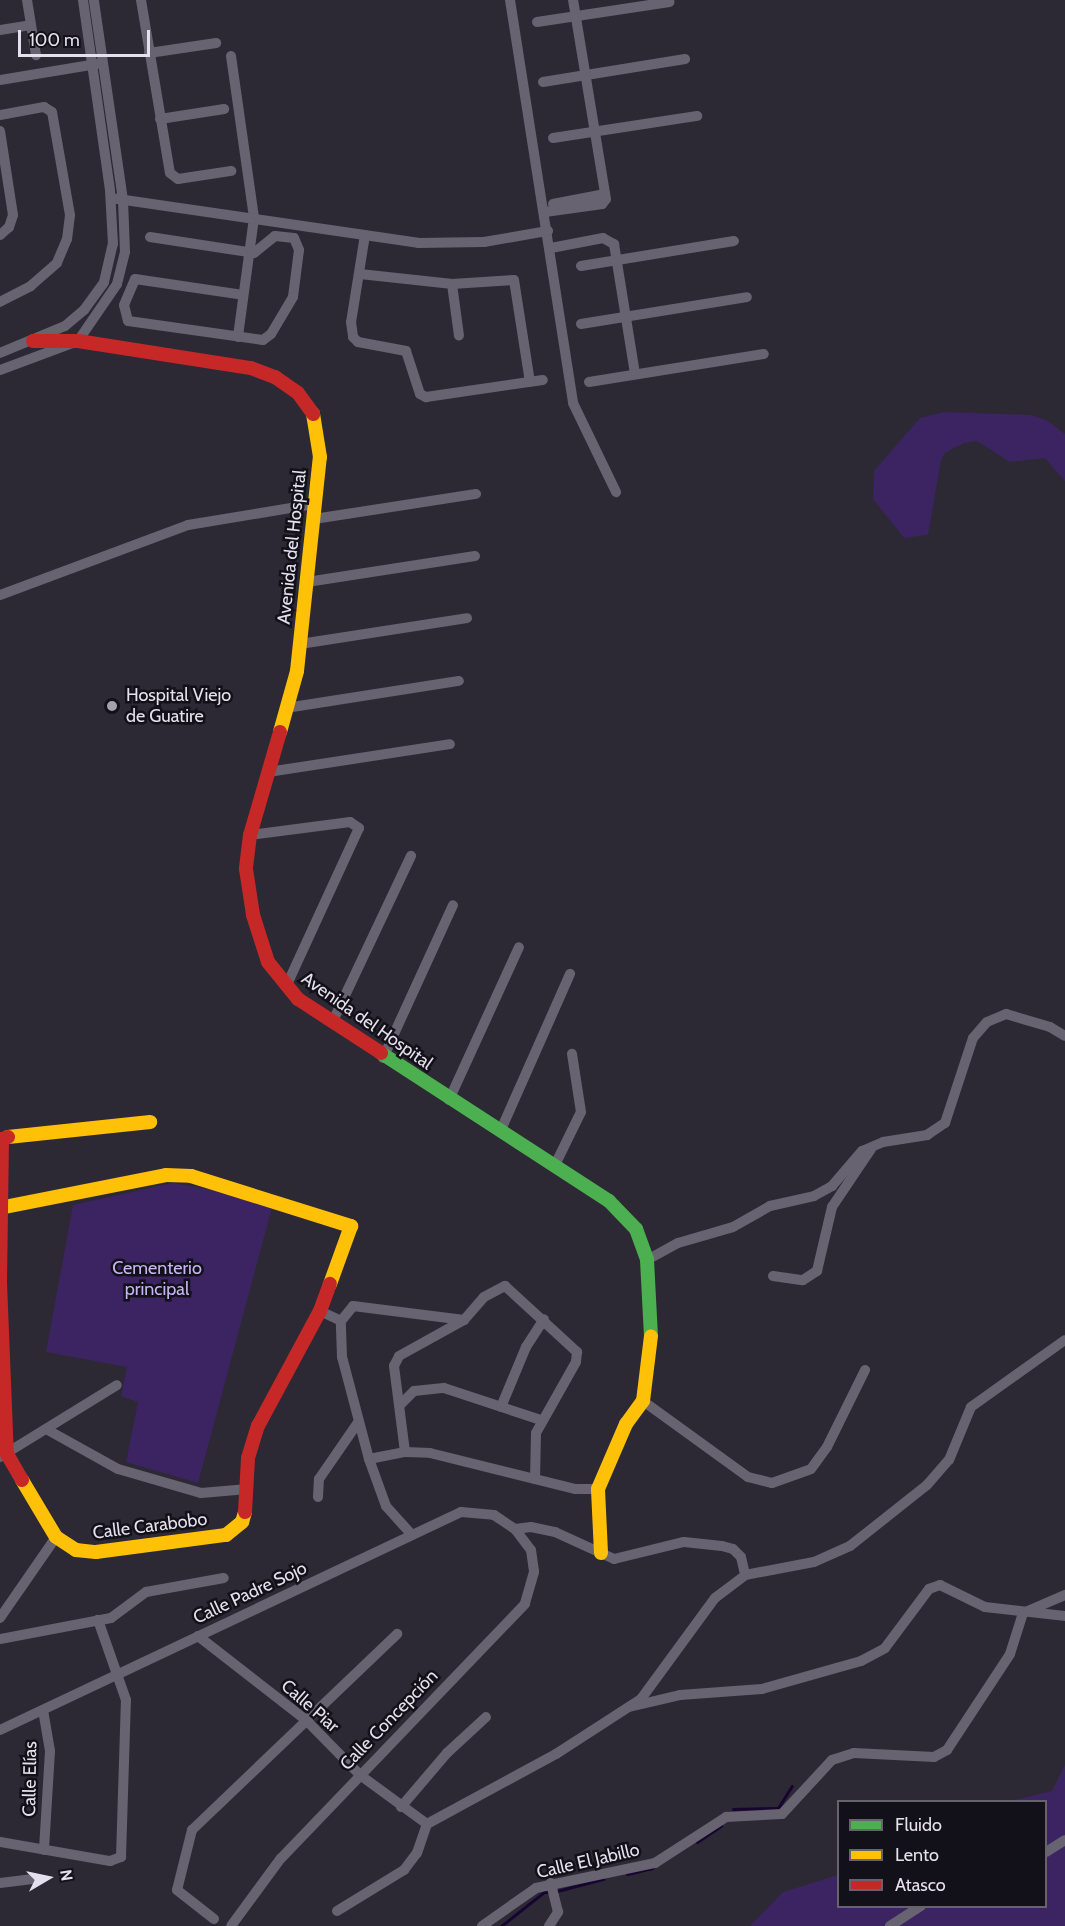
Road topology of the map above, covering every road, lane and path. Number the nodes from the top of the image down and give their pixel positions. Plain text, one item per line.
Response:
1 (27, 0) edge
2 (83, 0) edge
3 (94, 0) edge
4 (141, 0) edge
5 (510, 0) edge
6 (573, 0) edge
7 (669, 2) dead end
8 (575, 15) junction
9 (537, 22) dead end
10 (31, 25) junction
11 (0, 30) edge
12 (216, 43) dead end
13 (149, 53) junction
14 (36, 55) dead end
15 (231, 56) dead end
16 (685, 59) dead end
17 (98, 64) junction
18 (585, 75) junction
19 (0, 80) edge
20 (543, 82) dead end
21 (224, 110) dead end
22 (0, 115) edge
23 (697, 116) dead end
24 (160, 119) junction
25 (0, 131) edge
26 (595, 131) junction
27 (553, 138) dead end
28 (231, 171) dead end
29 (5, 195) edge
30 (111, 198) junction
31 (123, 200) junction
32 (545, 208) junction
33 (255, 218) junction
34 (548, 231) junction
35 (0, 235) edge
36 (365, 235) junction
37 (150, 237) dead end
38 (734, 241) dead end
39 (551, 248) junction
40 (249, 251) junction
41 (617, 260) junction
42 (581, 266) dead end
43 (360, 274) junction
44 (452, 284) junction
45 (243, 295) junction
46 (747, 297) dead end
47 (0, 302) edge
48 (84, 310) junction
49 (626, 316) junction
50 (581, 324) dead end
51 (459, 336) dead end
52 (238, 337) junction
53 (33, 341) junction
54 (78, 341) junction
55 (0, 353) edge
56 (764, 354) dead end
57 (0, 370) edge
58 (635, 374) junction
59 (543, 380) dead end
60 (530, 382) junction
61 (589, 382) dead end
62 (616, 492) dead end
63 (476, 494) dead end
64 (315, 504) junction
65 (314, 519) junction
66 (476, 556) dead end
67 (307, 582) junction
68 (0, 595) edge
69 (467, 618) dead end
70 (300, 644) junction
71 (459, 681) dead end
72 (286, 708) junction
73 (450, 744) dead end
74 (268, 772) junction
75 (250, 835) junction
76 (411, 856) dead end
77 (453, 905) dead end
78 (519, 947) dead end
79 (570, 974) dead end
80 (286, 987) junction
81 (332, 1023) junction
82 (1065, 1036) edge
83 (572, 1054) dead end
84 (383, 1058) junction
85 (449, 1100) junction
86 (150, 1122) dead end
87 (500, 1132) junction
88 (0, 1146) edge
89 (873, 1146) junction
90 (554, 1167) junction
91 (2, 1208) edge
92 (647, 1260) junction
93 (773, 1276) dead end
94 (0, 1283) edge
95 (320, 1311) junction
96 (544, 1319) junction
97 (464, 1320) junction
98 (341, 1321) junction
99 (1065, 1340) edge
100 (1, 1348) edge
101 (865, 1370) dead end
102 (117, 1385) dead end
103 (643, 1401) junction
104 (401, 1404) junction
105 (501, 1407) junction
106 (359, 1420) junction
107 (541, 1420) junction
108 (46, 1429) junction
109 (405, 1452) junction
110 (3, 1455) edge
111 (369, 1460) junction
112 (535, 1479) junction
113 (248, 1489) junction
114 (598, 1489) junction
115 (318, 1497) dead end
116 (515, 1529) junction
117 (412, 1535) junction
118 (56, 1537) junction
119 (601, 1553) junction
120 (745, 1575) junction
121 (224, 1578) dead end
122 (1065, 1595) edge
123 (1023, 1613) junction
124 (1065, 1616) edge
125 (0, 1618) edge
126 (98, 1620) junction
127 (397, 1634) dead end
128 (198, 1636) junction
129 (0, 1639) edge
130 (119, 1674) junction
131 (629, 1707) junction
132 (43, 1710) junction
133 (486, 1717) dead end
134 (307, 1721) junction
135 (0, 1730) edge
136 (360, 1775) junction
137 (401, 1807) junction
138 (427, 1824) junction
139 (1065, 1840) edge
140 (0, 1842) edge
141 (44, 1850) junction
142 (1047, 1851) edge
143 (35, 1879) dead end
144 (0, 1883) edge
145 (551, 1884) junction
146 (918, 1908) edge
147 (337, 1911) dead end
148 (214, 1919) dead end
149 (231, 1926) edge
150 (482, 1926) edge
151 (549, 1926) edge
152 (890, 1926) edge

1 - 10 street
2 - 17 street
3 - 17 street
4 - 13 street
5 - 32 street
6 - 8 street
7 - 8 street
8 - 9 street
8 - 18 street
10 - 11 street
10 - 14 street
12 - 13 street
13 - 24 street
15 - 33 street
16 - 18 street
17 - 19 street
17 - 30 street
17 - 31 street
18 - 20 street
18 - 26 street
21 - 24 street
22 - 47 street
23 - 26 street
24 - 28 street
25 - 29 street
26 - 27 street
26 - 32 street
29 - 35 street
30 - 31 street
30 - 48 street
31 - 33 street
31 - 54 street
32 - 34 street
33 - 36 street
33 - 40 street
34 - 36 street
34 - 39 street
36 - 43 street
37 - 40 street
38 - 41 street
39 - 41 street
39 - 62 street
40 - 45 street
40 - 52 street
41 - 42 street
41 - 49 street
43 - 44 street
43 - 60 street
44 - 51 street
44 - 60 street
45 - 52 street
45 - 52 street
46 - 49 street
48 - 53 street
48 - 54 street
49 - 50 street
49 - 58 street
53 - 54 street, Avenida del Hospital
53 - 55 street
54 - 57 street
54 - 64 street, Avenida del Hospital
56 - 58 street
58 - 61 street
59 - 60 street
63 - 65 street
64 - 65 street, Avenida del Hospital
64 - 68 street
65 - 67 street, Avenida del Hospital
66 - 67 street
67 - 70 street, Avenida del Hospital
69 - 70 street
70 - 72 street, Avenida del Hospital
71 - 72 street
72 - 74 street, Avenida del Hospital
73 - 74 street
74 - 75 street, Avenida del Hospital
75 - 80 street, Avenida del Hospital
75 - 80 street
76 - 81 street
77 - 84 street
78 - 85 street
79 - 87 street
80 - 81 street, Avenida del Hospital
81 - 84 street, Avenida del Hospital
82 - 89 street
83 - 90 street
84 - 85 street, Avenida del Hospital
85 - 87 street, Avenida del Hospital
86 - 88 street
87 - 90 street, Avenida del Hospital
88 - 91 street
89 - 92 street
89 - 93 street
90 - 92 street, Avenida del Hospital
91 - 94 street
91 - 95 street, Calle Carabobo
92 - 103 street, Avenida del Hospital
94 - 100 street
95 - 98 street
95 - 113 street, Calle Carabobo
96 - 97 street
96 - 105 street
96 - 107 street
97 - 98 street
97 - 104 street
98 - 106 street
99 - 120 street
100 - 110 street
101 - 103 street
102 - 108 street
103 - 114 street, Avenida del Hospital
104 - 105 street
104 - 109 street
105 - 107 street
106 - 111 street
106 - 115 street
107 - 112 street
108 - 110 street
108 - 113 street
109 - 111 street
109 - 112 street
110 - 118 street
111 - 117 street
112 - 114 street
113 - 118 street, Calle Carabobo
114 - 119 street, Avenida del Hospital
116 - 117 street, Calle Padre Sojo
116 - 119 street
116 - 136 street, Calle Concepción
117 - 128 street, Calle Padre Sojo
118 - 125 street
119 - 120 street
120 - 131 street
121 - 126 street
122 - 123 street
123 - 124 street
123 - 131 street
123 - 145 street, Calle El Jabillo
126 - 129 street
126 - 130 street
127 - 134 street
128 - 130 street, Calle Padre Sojo
128 - 134 street, Calle Piar
130 - 132 street, Calle Padre Sojo
130 - 141 street
131 - 138 street
132 - 135 street, Calle Padre Sojo
132 - 141 street, Calle Elías
133 - 137 street
134 - 136 street, Calle Piar
134 - 148 street
136 - 137 street, Calle Piar
136 - 149 street, Calle Concepción
137 - 138 street, Calle Piar
138 - 147 street
139 - 142 street
140 - 141 street
143 - 144 street
145 - 150 street, Calle El Jabillo
145 - 151 street
146 - 152 street

